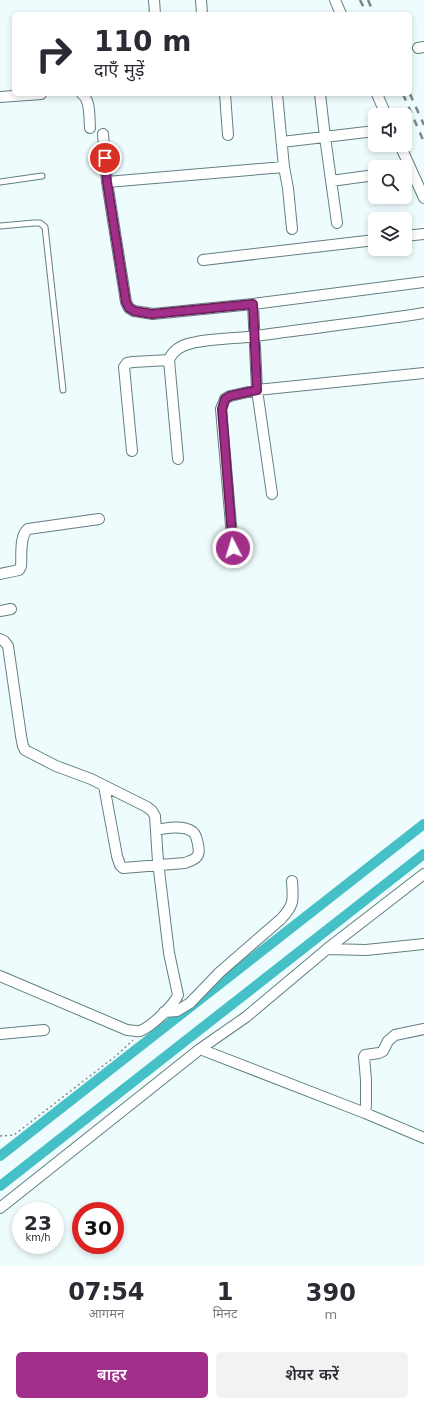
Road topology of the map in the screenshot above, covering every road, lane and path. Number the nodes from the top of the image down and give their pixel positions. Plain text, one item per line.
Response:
1 (154, 0) edge
2 (201, 0) edge
3 (335, 0) edge
4 (155, 12) edge
5 (202, 12) edge
6 (340, 12) edge
7 (14, 96) edge
8 (85, 96) edge
9 (226, 96) edge
10 (277, 96) edge
11 (320, 96) edge
12 (378, 96) edge
13 (0, 97) edge
14 (383, 108) edge
15 (90, 128) dead end
16 (368, 132) edge
17 (103, 134) dead end
18 (228, 135) dead end
19 (325, 137) junction
20 (282, 142) junction
21 (284, 167) junction
22 (42, 176) dead end
23 (368, 176) edge
24 (412, 177) edge
25 (331, 181) junction
26 (0, 182) edge
27 (107, 182) junction
28 (424, 198) edge
29 (337, 223) dead end
30 (0, 226) edge
31 (292, 229) dead end
32 (424, 234) edge
33 (412, 235) edge
34 (368, 241) edge
35 (203, 260) dead end
36 (424, 282) edge
37 (253, 304) junction
38 (424, 314) edge
39 (255, 336) junction
40 (169, 360) junction
41 (424, 373) edge
42 (63, 390) dead end
43 (257, 390) junction
44 (132, 451) dead end
45 (178, 459) dead end
46 (272, 494) dead end
47 (99, 519) dead end
48 (233, 548) dead end
49 (0, 574) edge
50 (11, 609) dead end
51 (0, 611) edge
52 (0, 639) edge
53 (104, 786) junction
54 (156, 830) junction
55 (158, 866) junction
56 (424, 874) edge
57 (292, 881) dead end
58 (424, 944) edge
59 (327, 949) junction
60 (0, 976) edge
61 (164, 1012) junction
62 (424, 1029) edge
63 (44, 1030) dead end
64 (138, 1031) junction
65 (0, 1034) edge
66 (200, 1049) junction
67 (365, 1113) junction
68 (0, 1136) edge
69 (424, 1138) edge
70 (0, 1208) edge

1 - 4 street
2 - 5 street
3 - 6 street
7 - 13 street
8 - 15 street
9 - 18 street
10 - 20 street
11 - 19 street
12 - 14 street
16 - 19 street
17 - 27 street
19 - 20 street
19 - 25 street
20 - 21 street
21 - 27 street
21 - 31 street
22 - 26 lane
23 - 25 street
24 - 28 street
25 - 29 street
27 - 37 street
30 - 42 lane
32 - 33 street
34 - 35 street
36 - 37 street
37 - 39 street
38 - 39 street
39 - 40 street
39 - 43 street
40 - 44 street
40 - 45 street
41 - 43 street
43 - 46 street
43 - 48 street
47 - 49 street
50 - 51 street
52 - 53 street
53 - 54 street
53 - 55 street
54 - 55 street
54 - 55 street
55 - 61 street
56 - 59 street
57 - 61 street
58 - 59 street
59 - 66 street
60 - 64 street
61 - 64 street
62 - 67 street
63 - 65 street
64 - 68 path
66 - 67 street
66 - 70 street
67 - 69 street

